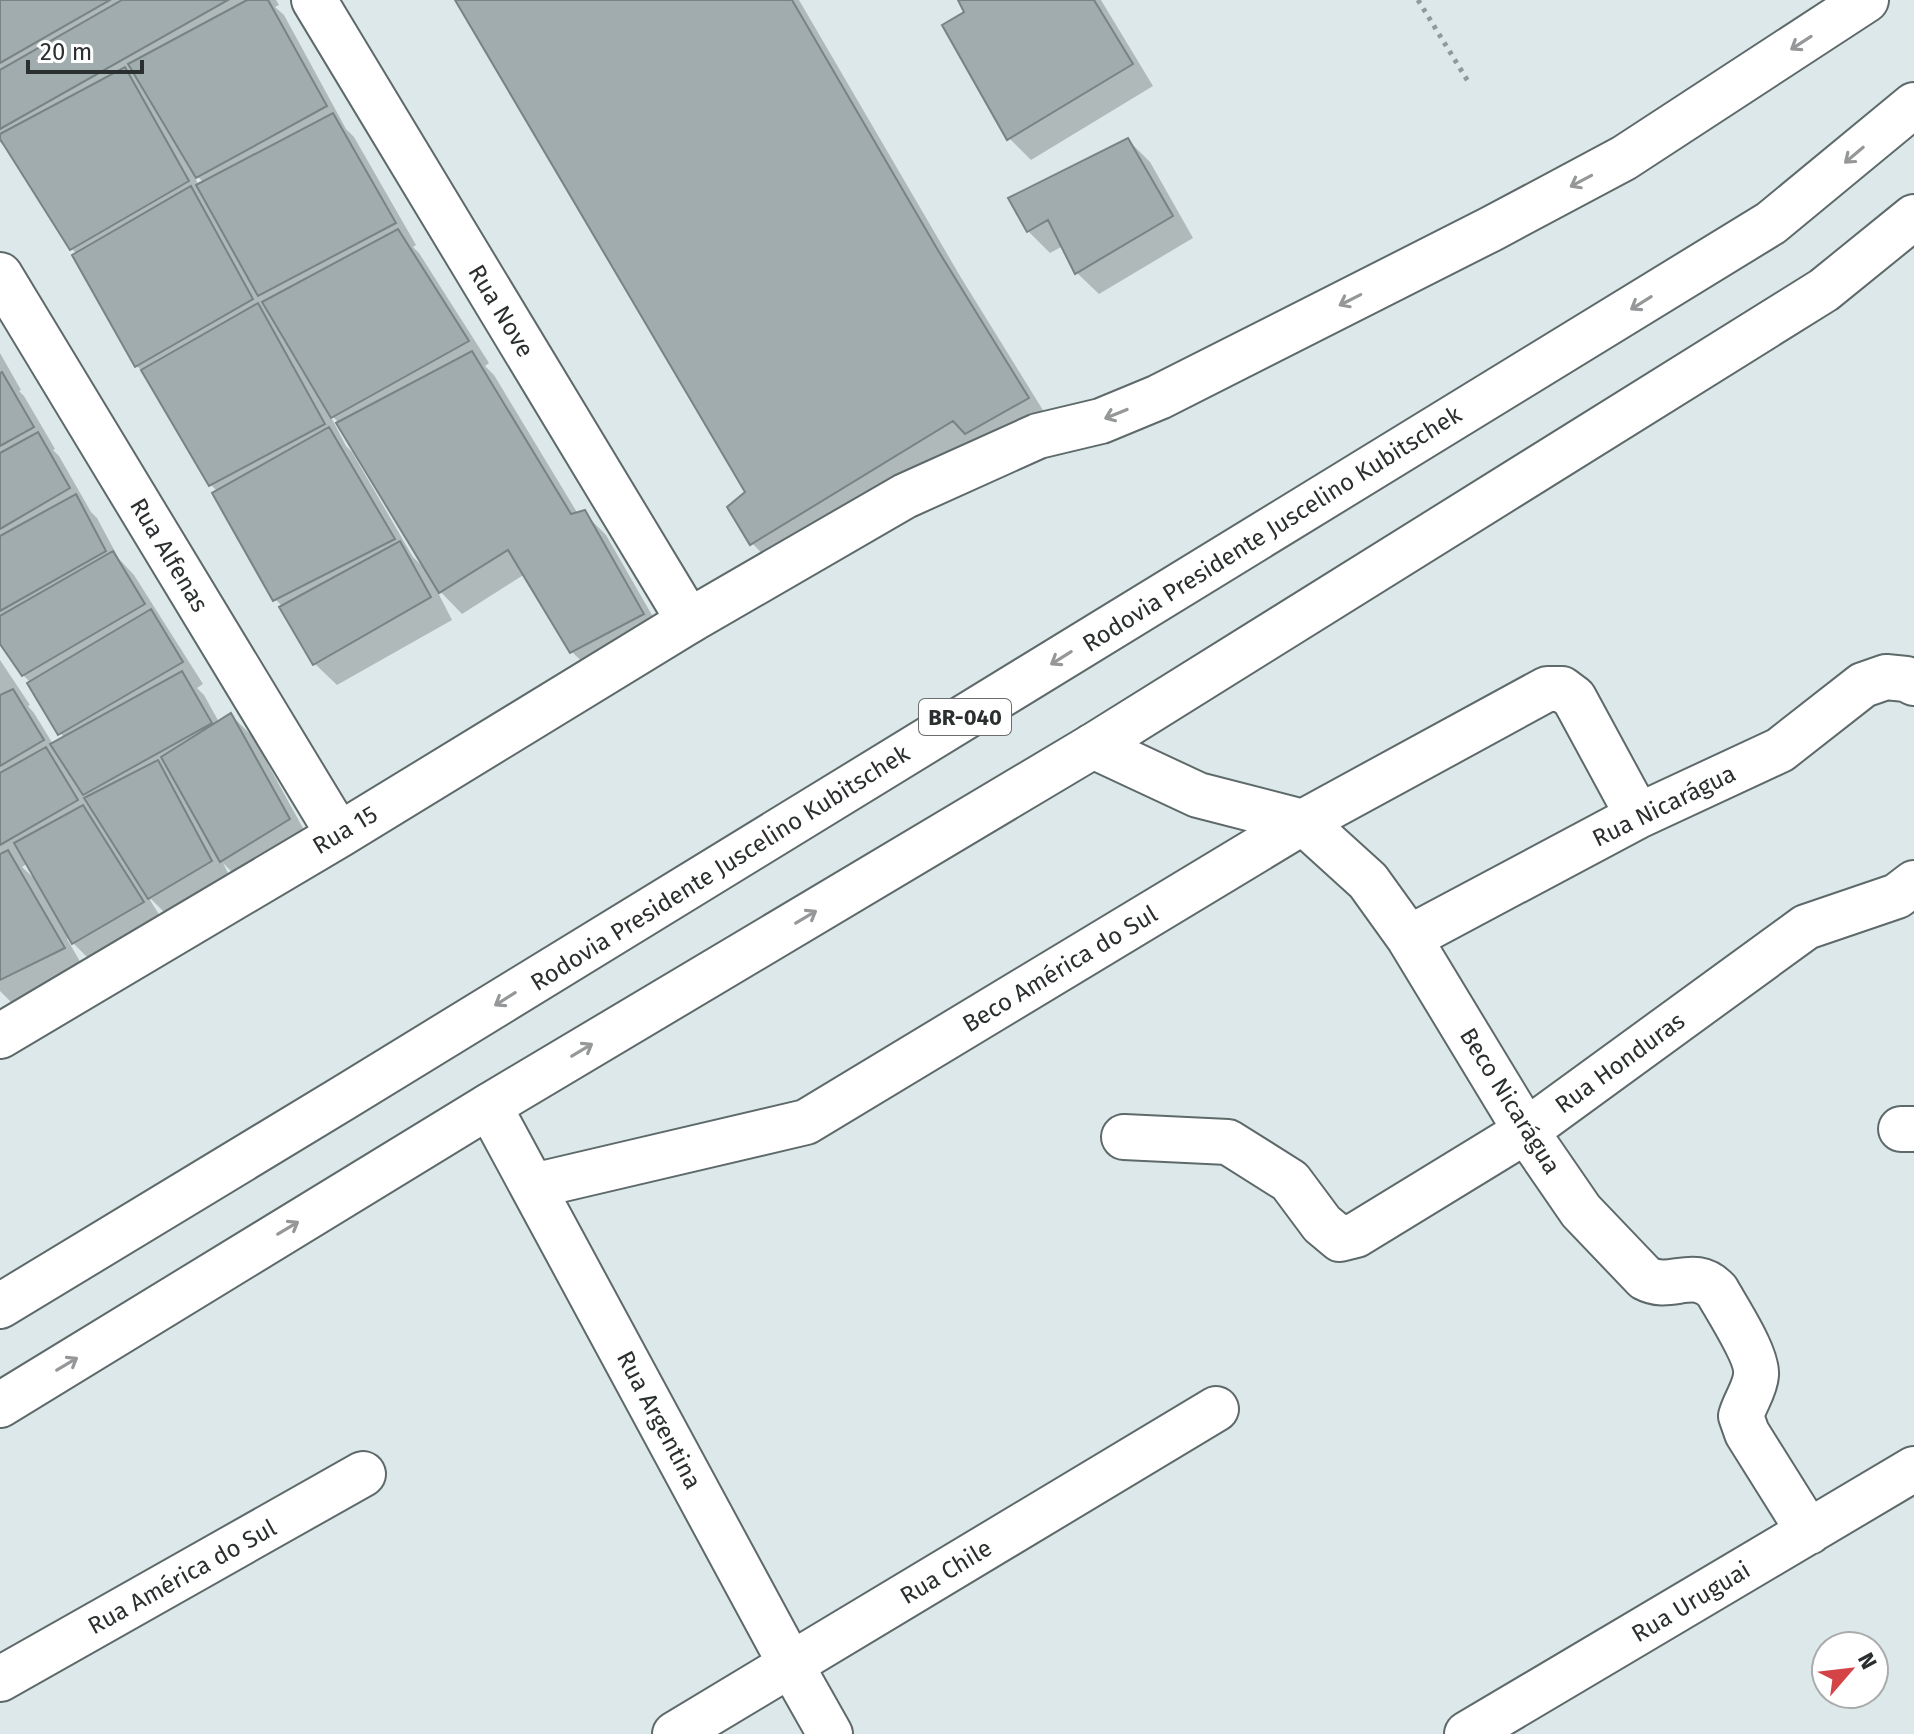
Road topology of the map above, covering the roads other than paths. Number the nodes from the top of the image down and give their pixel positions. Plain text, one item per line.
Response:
1 (314, 0) edge
2 (1866, 0) edge
3 (1914, 105) edge
4 (1914, 217) edge
5 (0, 275) edge
6 (689, 621) junction
7 (1914, 683) edge
8 (1093, 746) junction
9 (1638, 816) junction
10 (1303, 822) junction
11 (339, 835) junction
12 (1914, 883) edge
13 (1409, 938) junction
14 (0, 1036) edge
15 (489, 1106) junction
16 (1526, 1131) junction
17 (1124, 1137) dead end
18 (533, 1186) junction
19 (0, 1306) edge
20 (0, 1405) edge
21 (1216, 1409) dead end
22 (1914, 1469) edge
23 (363, 1474) dead end
24 (1809, 1532) junction
25 (791, 1665) junction
26 (0, 1679) edge
27 (675, 1734) edge
28 (830, 1734) edge
29 (1467, 1734) edge

1 - 6 main road, Rua Nove
2 -> 6 main road, Rua 15
3 -> 19 main road, Rodovia Presidente Juscelino Kubitschek / BR-040
4 - 8 main road
5 - 11 main road, Rua Alfenas
6 - 11 main road, Rua 15
7 - 9 main road, Rua Nicarágua
8 - 10 main road, Beco Nicarágua
15 -> 8 main road
9 - 10 main road, Beco América do Sul
9 - 13 main road, Rua Nicarágua
10 - 13 main road, Beco Nicarágua
10 - 18 main road, Beco América do Sul
11 - 14 main road, Rua 15
12 - 16 main road, Rua Honduras
13 - 16 main road, Beco Nicarágua
15 - 18 main road, Rua Argentina
20 -> 15 main road
16 - 17 main road, Rua Honduras
16 - 24 main road, Beco Nicarágua
18 - 25 main road, Rua Argentina
21 - 25 main road, Rua Chile
22 - 24 main road, Rua Uruguai
23 - 26 main road, Rua América do Sul
24 - 29 main road, Rua Uruguai
25 - 27 main road, Rua Chile
25 - 28 main road, Rua Argentina

